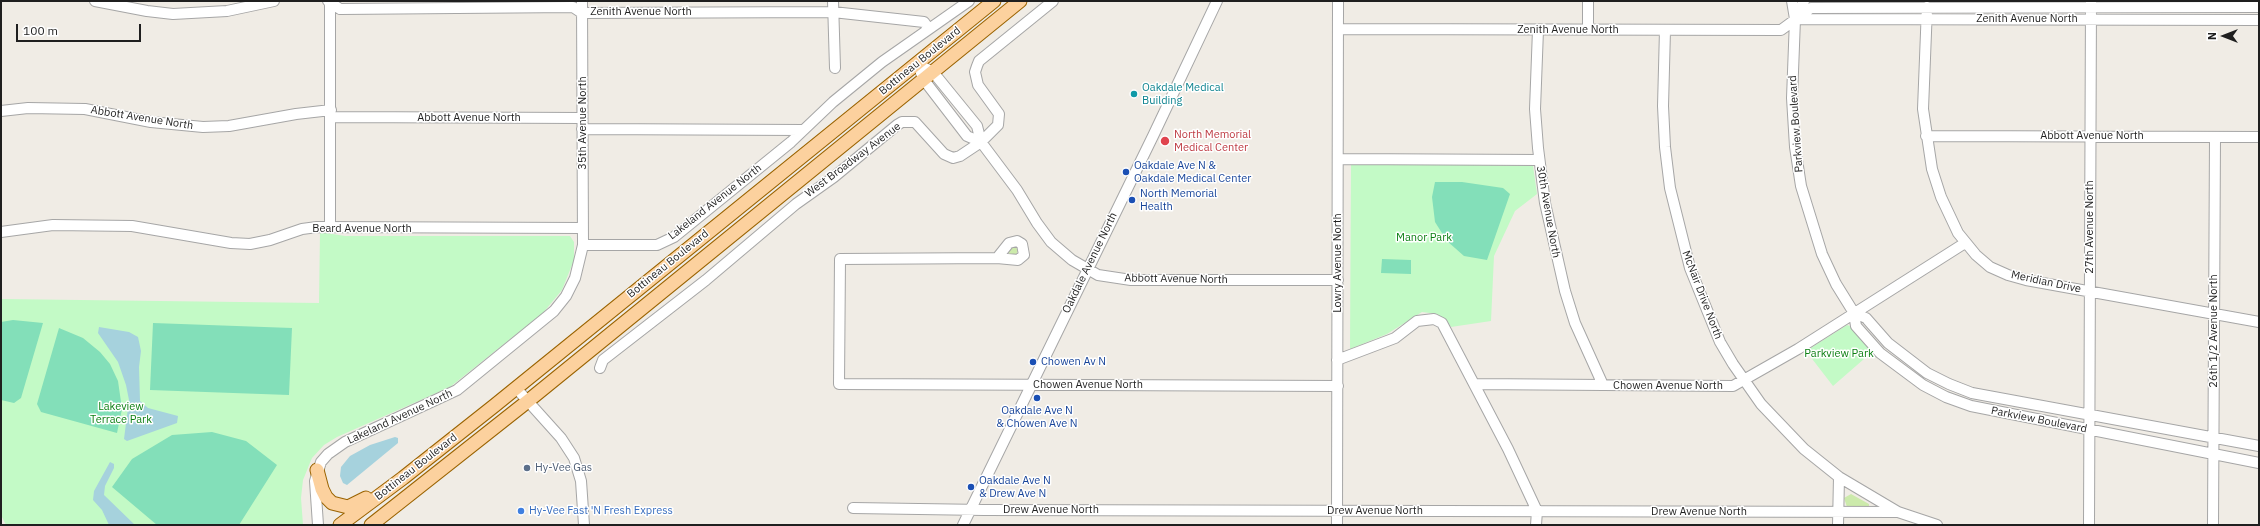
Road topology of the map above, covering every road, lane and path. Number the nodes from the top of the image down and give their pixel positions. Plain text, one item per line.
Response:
1 (95, 1) edge
2 (274, 1) edge
3 (582, 1) edge
4 (833, 1) edge
5 (969, 1) edge
6 (994, 1) edge
7 (1020, 1) edge
8 (1053, 1) edge
9 (1216, 1) edge
10 (1338, 1) edge
11 (1588, 1) edge
12 (1792, 1) edge
13 (1804, 1) edge
14 (329, 2) edge
15 (2091, 4) edge
16 (1927, 7) junction
17 (2214, 7) junction
18 (2259, 7) edge
19 (582, 12) junction
20 (833, 12) junction
21 (1795, 19) junction
22 (1926, 19) junction
23 (2091, 20) junction
24 (2214, 20) junction
25 (2259, 20) edge
26 (929, 29) junction
27 (1338, 29) junction
28 (1538, 30) junction
29 (1588, 30) junction
30 (1665, 30) junction
31 (918, 64) junction
32 (835, 68) dead end
33 (929, 76) junction
34 (1, 111) edge
35 (331, 114) junction
36 (582, 118) junction
37 (582, 129) junction
38 (803, 130) junction
39 (1926, 136) junction
40 (2091, 136) junction
41 (2215, 137) junction
42 (2259, 137) edge
43 (981, 142) junction
44 (1338, 159) junction
45 (1539, 160) junction
46 (330, 226) junction
47 (582, 228) junction
48 (1, 232) edge
49 (1965, 243) junction
50 (583, 245) junction
51 (997, 258) dead end
52 (1087, 269) junction
53 (1338, 280) junction
54 (2090, 291) junction
55 (1854, 313) junction
56 (2214, 314) junction
57 (2259, 322) edge
58 (1337, 360) junction
59 (600, 368) dead end
60 (1744, 381) junction
61 (1031, 384) junction
62 (1475, 384) junction
63 (1603, 385) junction
64 (1338, 386) junction
65 (516, 388) junction
66 (528, 401) junction
67 (494, 406) junction
68 (2089, 415) junction
69 (2089, 431) junction
70 (2214, 438) junction
71 (2259, 446) edge
72 (2214, 454) junction
73 (2259, 463) edge
74 (317, 470) junction
75 (1839, 477) junction
76 (853, 508) dead end
77 (971, 510) junction
78 (1337, 511) junction
79 (1537, 511) junction
80 (1898, 512) junction
81 (1839, 513) junction
82 (318, 525) edge
83 (340, 525) edge
84 (370, 525) edge
85 (584, 525) edge
86 (964, 525) edge
87 (1337, 525) edge
88 (1536, 525) edge
89 (1838, 525) edge
90 (1937, 525) edge
91 (2089, 525) edge
92 (2213, 525) edge

1 - 2 street
3 - 19 street, 35th Avenue North
4 - 20 street
5 - 26 street, Lakeland Avenue North
6 - 31 main road, Bottineau Boulevard
7 - 33 main road, Bottineau Boulevard
8 - 43 street, West Broadway Avenue
9 - 52 street, Oakdale Avenue North
10 - 27 street, Lowry Avenue North
11 - 29 street
12 - 21 street, Parkview Boulevard
13 - 21 street, Parkview Boulevard
14 - 19 street, Zenith Avenue North
14 - 35 street
15 - 16 street, Zenith Avenue North
15 - 17 street, Zenith Avenue North
15 - 23 street, 27th Avenue North
16 - 21 street, Zenith Avenue North
16 - 22 street, Meridian Drive
17 - 18 street, Zenith Avenue North
17 - 24 street
19 - 20 street, Zenith Avenue North
19 - 36 street, 35th Avenue North
20 - 26 street, Zenith Avenue North
20 - 32 street
21 - 22 street, Zenith Avenue North
21 - 30 street, Zenith Avenue North
21 - 55 street, Parkview Boulevard
22 - 23 street, Zenith Avenue North
22 - 39 street, Meridian Drive
23 - 24 street, Zenith Avenue North
23 - 40 street, 27th Avenue North
24 - 25 street, Zenith Avenue North
26 - 38 street, Lakeland Avenue North
27 - 28 street, Zenith Avenue North
27 - 44 street, Lowry Avenue North
28 - 29 street, Zenith Avenue North
28 - 45 street, 30th Avenue North
29 - 30 street, Zenith Avenue North
30 - 60 street, McNair Drive North
31 - 33 street, Abbott Avenue North
31 - 65 main road, Bottineau Boulevard
33 - 43 street, Abbott Avenue North
33 - 66 main road, Bottineau Boulevard
34 - 35 street, Abbott Avenue North
35 - 36 street, Abbott Avenue North
35 - 46 street
36 - 37 street, 35th Avenue North
37 - 38 street
37 - 47 street, 35th Avenue North
38 - 50 street, Lakeland Avenue North
39 - 40 street, Abbott Avenue North
39 - 49 street, Meridian Drive
40 - 41 street, Abbott Avenue North
40 - 54 street, 27th Avenue North
41 - 42 street, Abbott Avenue North
41 - 56 street, 26th 1/2 Avenue North
43 - 52 street, Abbott Avenue North
43 - 59 street, West Broadway Avenue
44 - 45 street
44 - 53 street, Lowry Avenue North
45 - 63 street, 30th Avenue North
46 - 47 street, Beard Avenue North
46 - 48 street, Beard Avenue North
47 - 50 street, 35th Avenue North
49 - 54 street, Meridian Drive
49 - 55 street, Chowen Avenue North
50 - 74 street, Lakeland Avenue North
51 - 61 street, Chowen Avenue North
52 - 53 street, Abbott Avenue North
52 - 61 street, Oakdale Avenue North
53 - 58 street, Lowry Avenue North
54 - 56 street, Meridian Drive
54 - 68 street, 27th Avenue North
55 - 60 street, Chowen Avenue North
55 - 68 street, Parkview Boulevard
55 - 69 street, Parkview Boulevard
56 - 57 street, Meridian Drive
56 - 70 street, 26th 1/2 Avenue North
58 - 62 street
58 - 64 street, Lowry Avenue North
60 - 63 street, Chowen Avenue North
60 - 75 street, McNair Drive North
61 - 64 street, Chowen Avenue North
61 - 77 street, Oakdale Avenue North
62 - 63 street, Chowen Avenue North
62 - 79 street
64 - 78 street, Lowry Avenue North
65 - 66 street
65 - 67 main road, Bottineau Boulevard
66 - 84 main road, Bottineau Boulevard
66 - 85 street
67 - 74 main road
67 - 83 main road, Bottineau Boulevard
68 - 69 street, 27th Avenue North
68 - 70 street, Parkview Boulevard
69 - 72 street, Parkview Boulevard
69 - 91 street, 27th Avenue North
70 - 71 street, Parkview Boulevard
70 - 72 street, 26th 1/2 Avenue North
72 - 73 street, Parkview Boulevard
72 - 92 street, 26th 1/2 Avenue North
74 - 82 street
75 - 80 street, McNair Drive North
75 - 81 street
76 - 77 street, Drew Avenue North
77 - 78 street, Drew Avenue North
77 - 86 street, Oakdale Avenue North
78 - 79 street, Drew Avenue North
78 - 87 street, Lowry Avenue North
79 - 81 street, Drew Avenue North
79 - 88 street
80 - 81 street, Drew Avenue North
80 - 90 street, McNair Drive North
81 - 89 street

